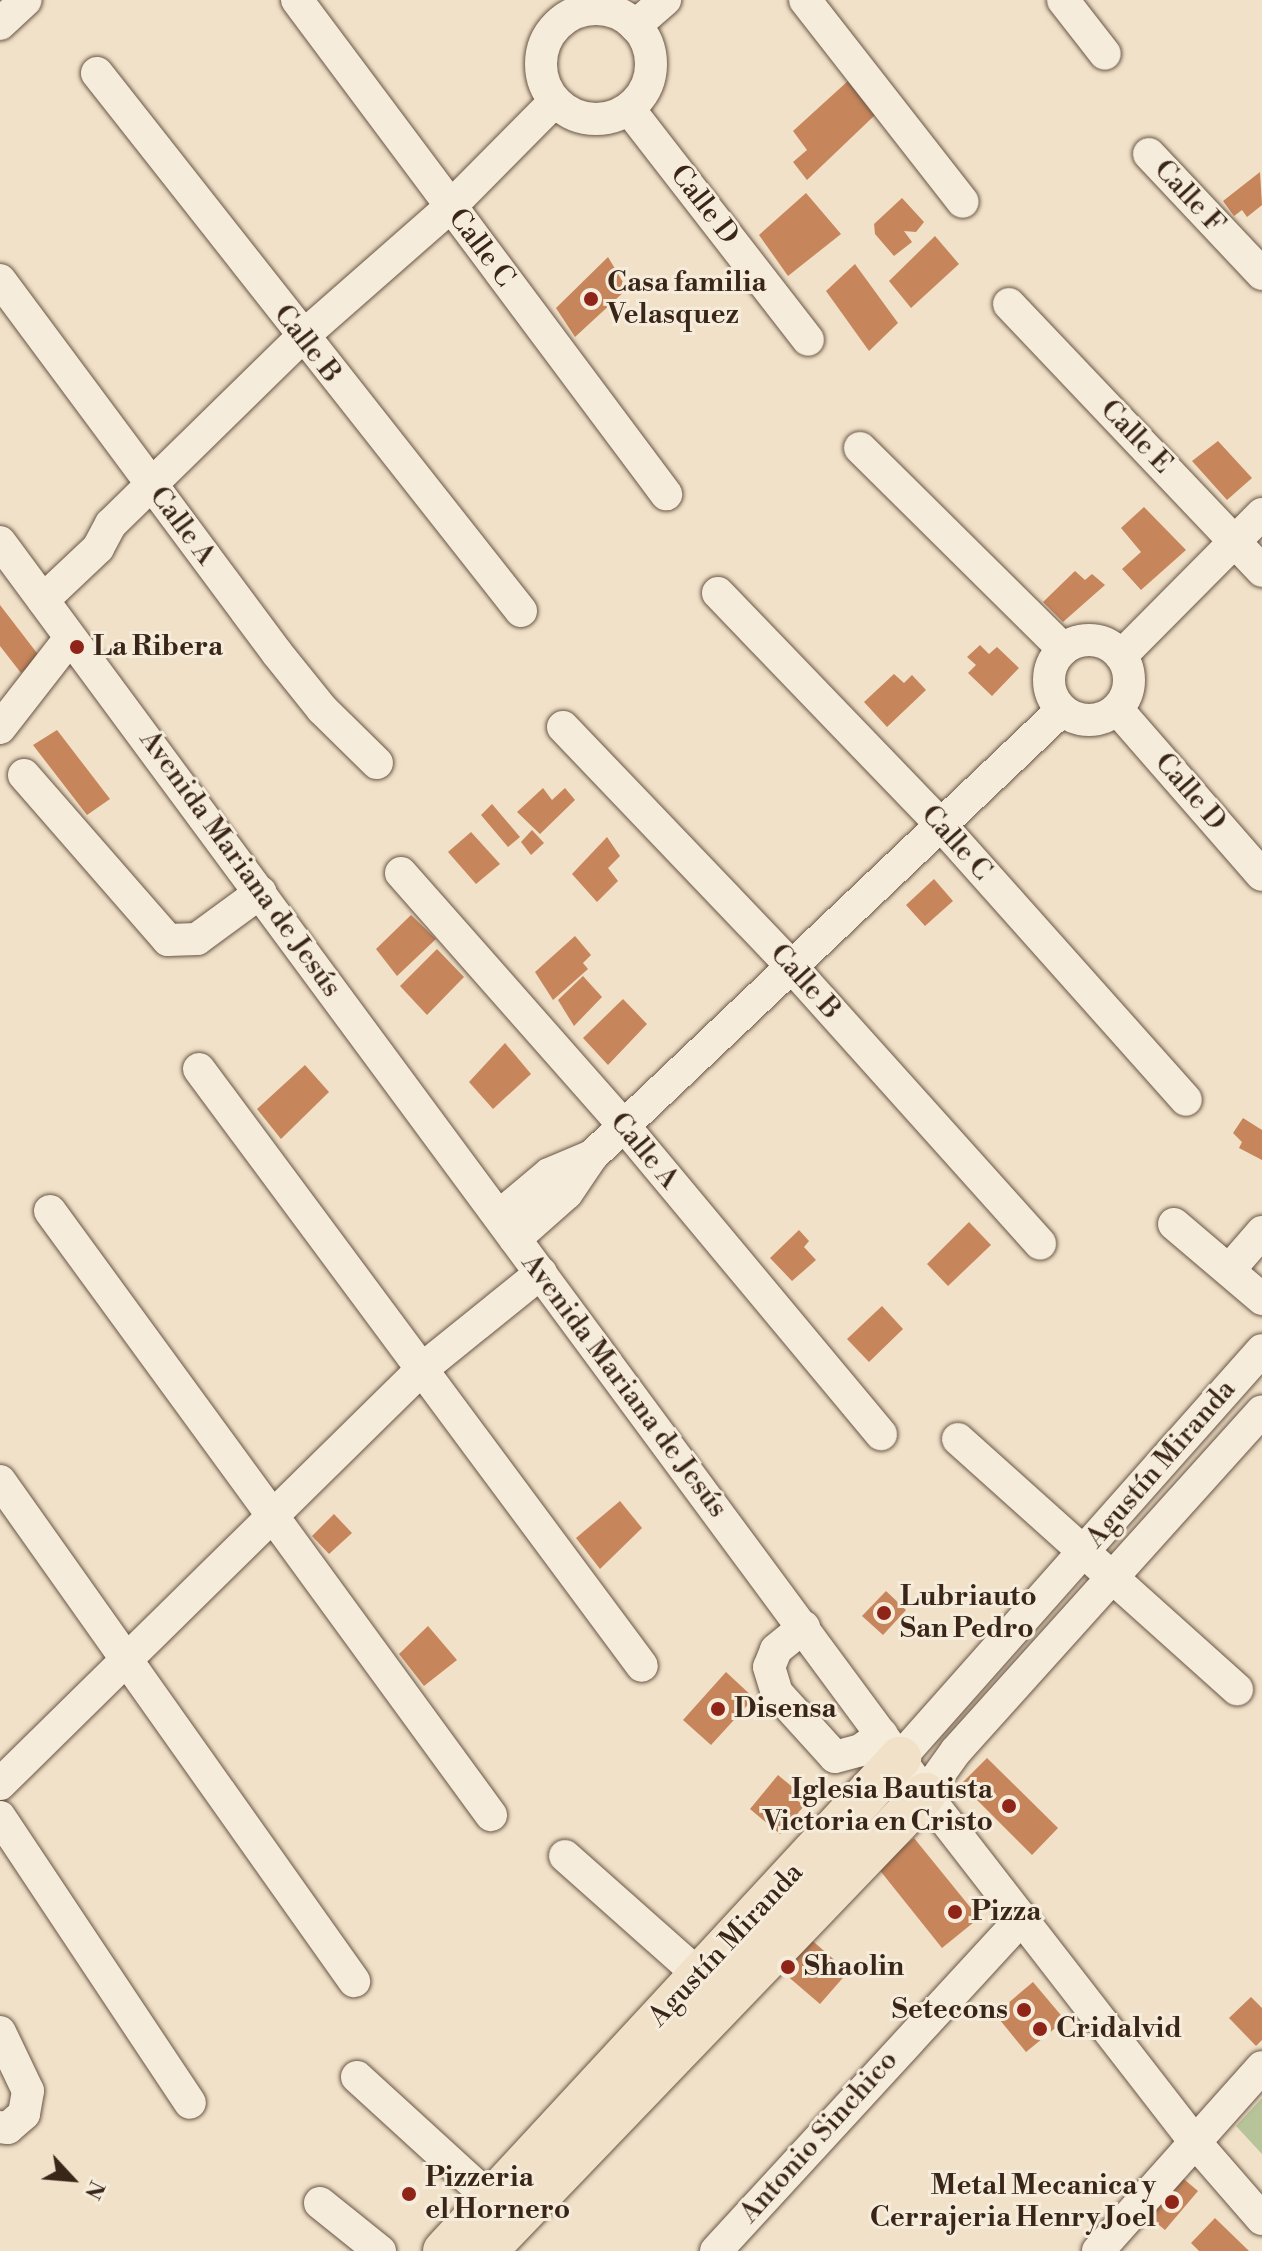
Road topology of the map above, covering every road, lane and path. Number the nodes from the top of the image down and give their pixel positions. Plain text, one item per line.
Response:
1 (26, 0) edge
2 (297, 0) edge
3 (665, 0) edge
4 (805, 0) edge
5 (1063, 0) edge
6 (557, 9) edge
7 (0, 24) edge
8 (635, 26) junction
9 (1105, 54) dead end
10 (97, 73) dead end
11 (554, 102) junction
12 (629, 109) junction
13 (1149, 154) dead end
14 (963, 202) dead end
15 (450, 207) junction
16 (1262, 274) edge
17 (0, 280) edge
18 (1009, 304) dead end
19 (301, 338) junction
20 (808, 340) dead end
21 (860, 448) dead end
22 (152, 485) junction
23 (666, 494) dead end
24 (1262, 514) edge
25 (1235, 541) junction
26 (0, 542) edge
27 (1262, 571) edge
28 (37, 592) junction
29 (718, 593) dead end
30 (521, 611) dead end
31 (70, 638) junction
32 (1063, 649) junction
33 (1121, 656) junction
34 (1117, 709) junction
35 (1061, 711) junction
36 (563, 727) dead end
37 (0, 728) edge
38 (377, 763) dead end
39 (24, 775) dead end
40 (941, 825) junction
41 (401, 873) dead end
42 (1262, 875) edge
43 (261, 892) junction
44 (791, 966) junction
45 (199, 1069) dead end
46 (1186, 1100) dead end
47 (625, 1127) junction
48 (50, 1211) dead end
49 (1174, 1224) dead end
50 (1262, 1232) edge
51 (1040, 1244) dead end
52 (520, 1245) junction
53 (1230, 1269) junction
54 (1262, 1299) edge
55 (1262, 1350) edge
56 (422, 1369) junction
57 (1262, 1411) edge
58 (881, 1434) dead end
59 (958, 1439) dead end
60 (0, 1481) edge
61 (273, 1513) junction
62 (1085, 1551) junction
63 (1114, 1577) junction
64 (804, 1627) junction
65 (129, 1660) junction
66 (642, 1666) dead end
67 (1237, 1689) dead end
68 (891, 1746) junction
69 (0, 1784) edge
70 (925, 1794) junction
71 (491, 1815) dead end
72 (0, 1817) edge
73 (565, 1856) dead end
74 (1021, 1919) junction
75 (354, 1981) dead end
76 (712, 1985) junction
77 (0, 2032) edge
78 (1262, 2067) edge
79 (357, 2077) dead end
80 (190, 2103) dead end
81 (0, 2127) edge
82 (1195, 2142) junction
83 (320, 2203) dead end
84 (502, 2210) junction
85 (1262, 2219) edge
86 (380, 2251) edge
87 (444, 2251) edge
88 (486, 2251) edge
89 (716, 2251) edge
90 (1098, 2251) edge

1 - 7 street
2 - 15 street, Calle C
3 - 8 street
4 - 14 street
5 - 9 street
6 - 8 street
6 - 11 street
8 - 12 street
10 - 19 street, Calle B
11 - 12 street
11 - 15 street
12 - 20 street, Calle D
13 - 16 street, Calle F
15 - 19 street
15 - 23 street, Calle C
17 - 22 street, Calle A
18 - 25 street, Calle E
19 - 22 street
19 - 30 street, Calle B
21 - 32 street
22 - 28 street
22 - 38 street, Calle A
24 - 25 street
25 - 27 street, Calle E
25 - 33 street
26 - 28 street, Avenida Mariana de Jesús
28 - 31 street, Avenida Mariana de Jesús
29 - 40 street, Calle C
31 - 37 street
31 - 43 street, Avenida Mariana de Jesús
32 - 33 street
32 - 35 street
33 - 34 street
34 - 35 street
34 - 42 street, Calle D
35 - 40 street
36 - 44 street, Calle B
39 - 43 street
40 - 44 street
40 - 46 street, Calle C
41 - 47 street, Calle A
43 - 52 street, Avenida Mariana de Jesús
44 - 47 street
44 - 51 street, Calle B
45 - 56 street
47 - 52 street
47 - 58 street, Calle A
48 - 61 street
49 - 53 street
50 - 53 street
52 - 56 street
52 - 64 street, Avenida Mariana de Jesús
53 - 54 street
55 - 62 street, Agustín Miranda
56 - 61 street
56 - 66 street
57 - 63 street, Agustín Miranda
59 - 62 street
60 - 65 street
61 - 65 street
61 - 71 street
62 - 63 street
62 - 68 street, Agustín Miranda
63 - 67 street
63 - 70 street, Agustín Miranda
64 - 68 street, Avenida Mariana de Jesús
64 - 68 street
65 - 69 street
65 - 75 street
68 - 70 street, Avenida Mariana de Jesús
68 - 76 main road, Agustín Miranda
70 - 74 street, Avenida Mariana de Jesús
70 - 76 main road, Agustín Miranda
72 - 80 street
73 - 76 street
74 - 82 street, Avenida Mariana de Jesús
74 - 89 street, Antonio Sinchico
76 - 84 main road, Agustín Miranda
77 - 81 street
78 - 82 street
79 - 84 street
82 - 85 street, Avenida Mariana de Jesús
82 - 90 street
83 - 86 street
84 - 87 main road, Agustín Miranda
84 - 88 main road, Agustín Miranda

